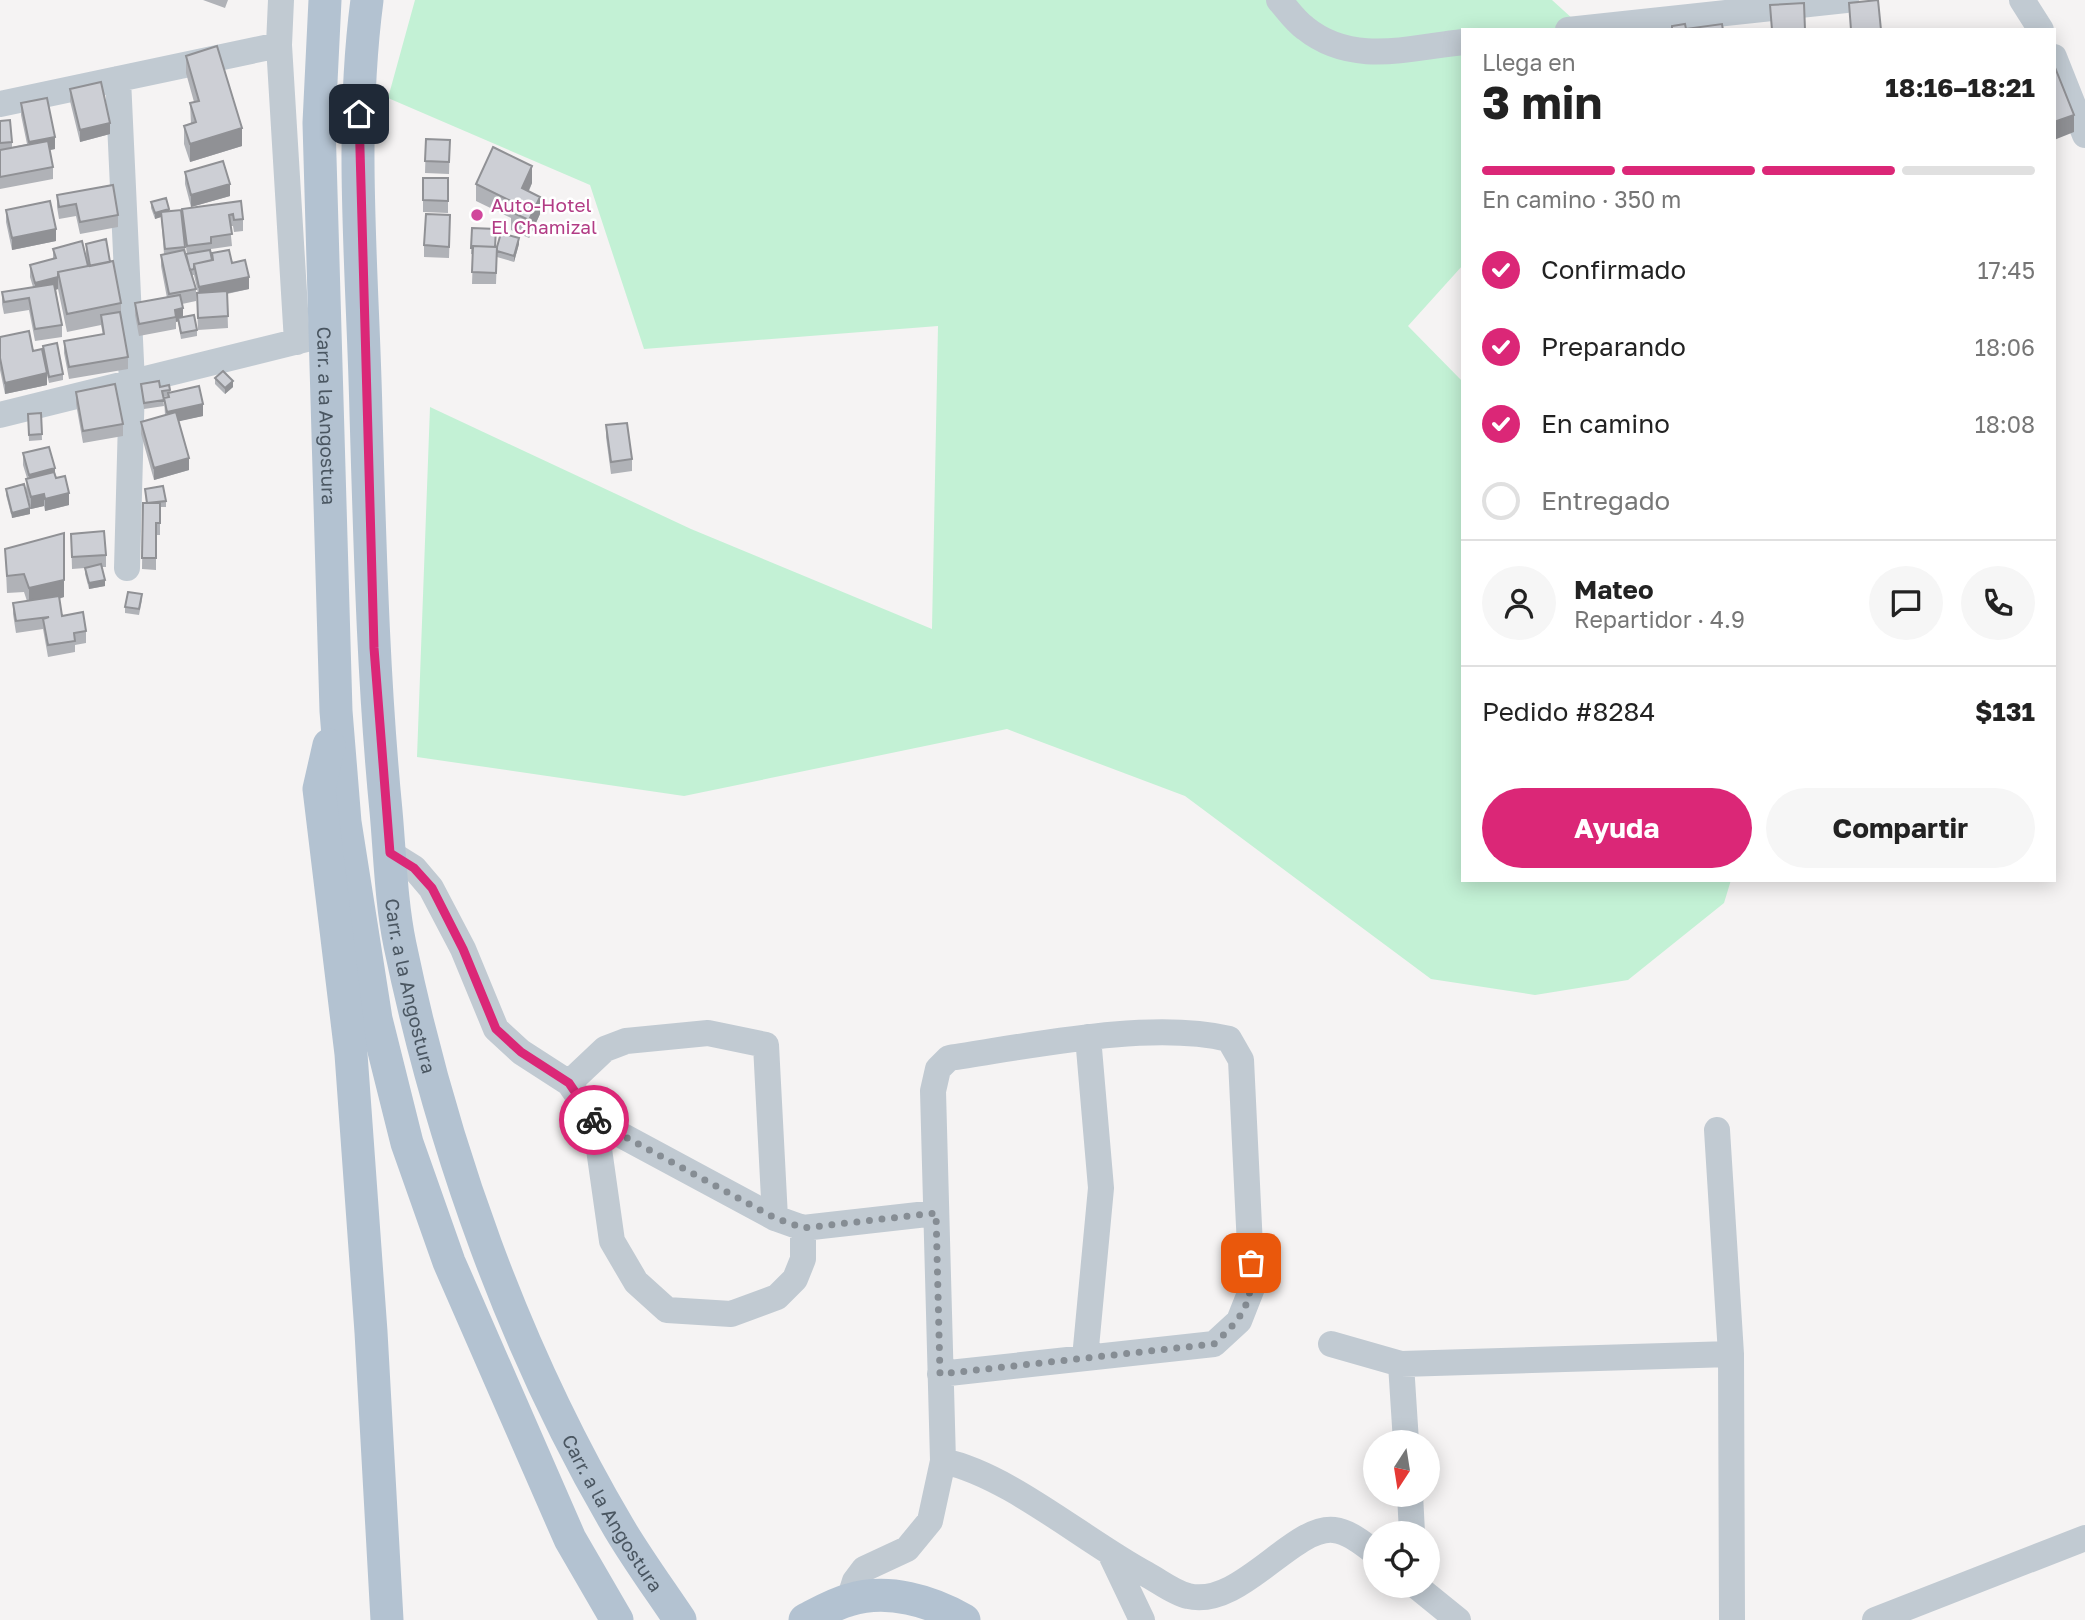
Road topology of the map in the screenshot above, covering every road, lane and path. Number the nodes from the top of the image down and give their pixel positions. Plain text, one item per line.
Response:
1 (281, 0) edge
2 (325, 0) edge
3 (367, 0) edge
4 (1279, 0) edge
5 (1846, 0) edge
6 (2022, 0) edge
7 (1745, 5) edge
8 (1582, 28) edge
9 (2040, 28) edge
10 (1461, 42) edge
11 (279, 45) junction
12 (2056, 62) edge
13 (118, 79) junction
14 (0, 104) edge
15 (2085, 135) edge
16 (310, 338) junction
17 (132, 383) junction
18 (0, 415) edge
19 (127, 568) dead end
20 (336, 711) junction
21 (390, 853) junction
22 (1088, 1037) junction
23 (569, 1083) junction
24 (595, 1121) junction
25 (1717, 1130) dead end
26 (936, 1213) junction
27 (775, 1218) junction
28 (803, 1228) junction
29 (1331, 1344) dead end
30 (1731, 1354) junction
31 (1085, 1358) junction
32 (1401, 1364) junction
33 (940, 1374) junction
34 (1405, 1430) edge
35 (943, 1461) junction
36 (2085, 1538) edge
37 (1363, 1543) edge
38 (1111, 1555) junction
39 (1431, 1598) edge
40 (849, 1600) junction
41 (387, 1620) edge
42 (617, 1620) edge
43 (680, 1620) edge
44 (805, 1620) edge
45 (964, 1620) edge
46 (1142, 1620) edge
47 (1458, 1620) edge
48 (1732, 1620) edge
49 (1875, 1620) edge

1 - 11 street
2 - 16 main road, Carr. a la Angostura
3 - 21 main road, Carr. a la Angostura
4 - 10 street
5 - 7 street
6 - 9 street
7 - 8 street
11 - 13 street
11 - 16 street
12 - 15 street
13 - 14 street
13 - 17 street
16 - 17 street
16 - 20 main road, Carr. a la Angostura
17 - 18 street
17 - 19 street
20 - 41 main road
20 - 42 main road, Carr. a la Angostura
21 - 23 street
21 - 43 main road, Carr. a la Angostura
22 - 26 street
22 - 31 street
22 - 31 street
23 - 24 street
23 - 27 street
24 - 27 street
24 - 28 street
25 - 30 street
26 - 28 street
26 - 33 street
27 - 28 street
29 - 32 street
30 - 32 street
30 - 48 street
31 - 33 street
32 - 34 street
33 - 35 street
35 - 38 street
35 - 40 street
36 - 49 street
37 - 38 street
38 - 46 street
39 - 47 street
40 - 44 main road
40 - 45 main road

